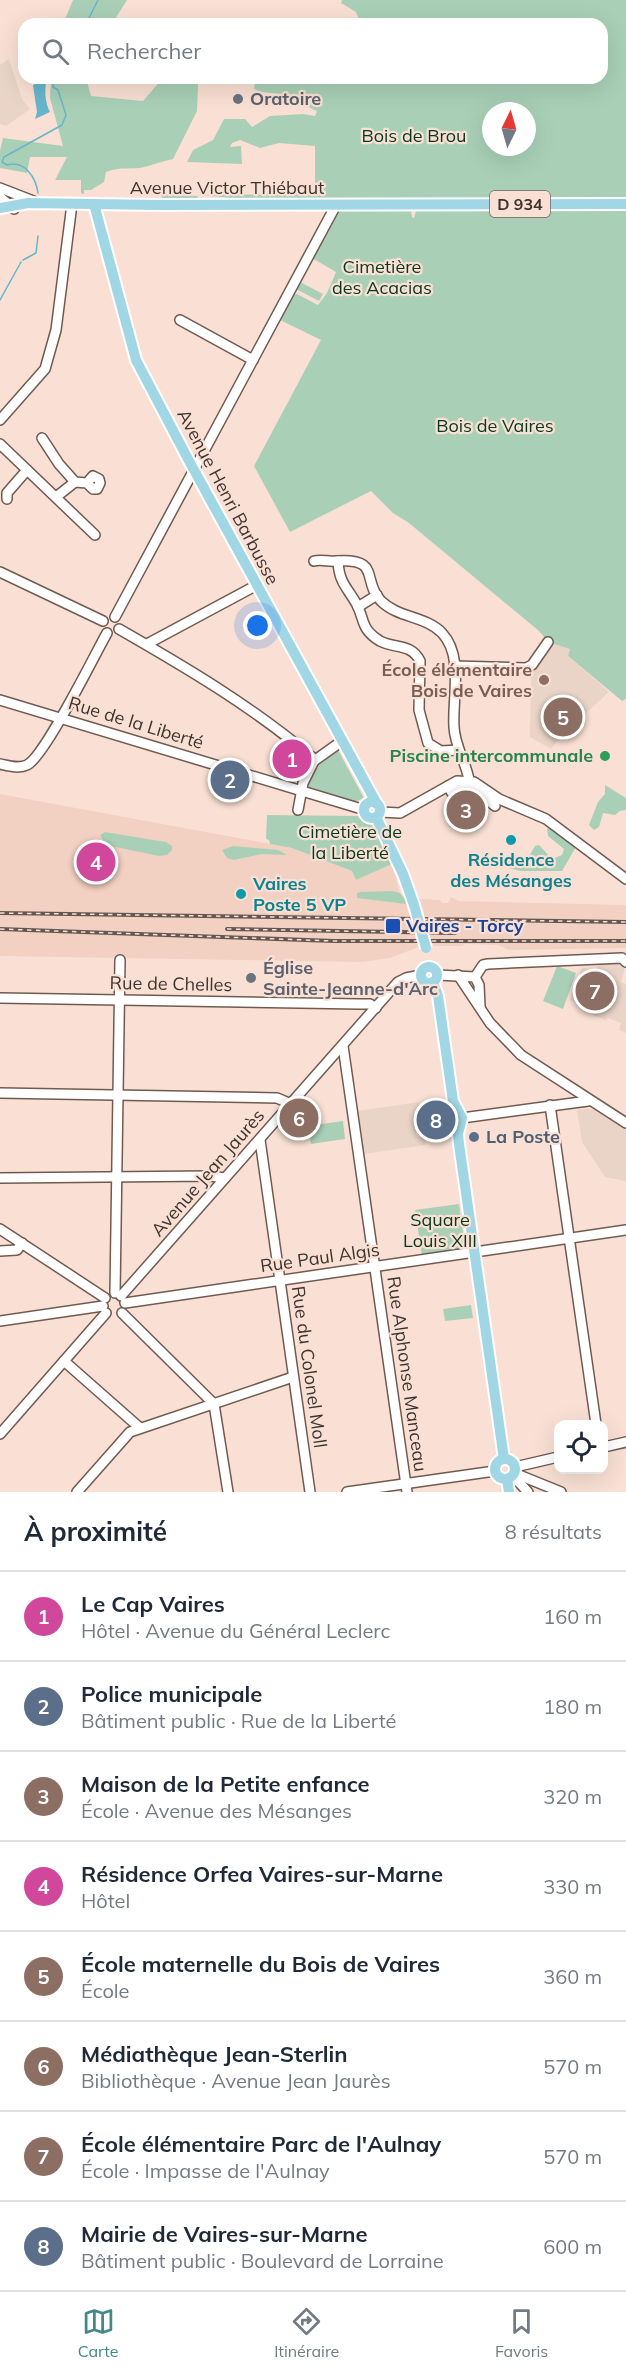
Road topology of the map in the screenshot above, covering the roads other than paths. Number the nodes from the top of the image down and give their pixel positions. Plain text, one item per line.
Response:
1 (0, 188) edge
2 (12, 194) junction
3 (41, 204) junction
4 (72, 204) junction
5 (94, 204) junction
6 (626, 204) edge
7 (3, 205) edge
8 (336, 205) junction
9 (180, 320) dead end
10 (253, 360) junction
11 (0, 420) edge
12 (42, 438) dead end
13 (0, 444) edge
14 (194, 470) junction
15 (27, 471) junction
16 (75, 482) junction
17 (87, 483) dead end
18 (56, 496) junction
19 (7, 499) dead end
20 (95, 535) dead end
21 (314, 561) dead end
22 (338, 561) junction
23 (0, 572) edge
24 (257, 585) junction
25 (377, 595) junction
26 (358, 608) junction
27 (115, 617) junction
28 (103, 621) junction
29 (119, 629) junction
30 (106, 633) junction
31 (548, 642) dead end
32 (147, 644) junction
33 (454, 666) junction
34 (0, 700) edge
35 (61, 717) junction
36 (342, 741) junction
37 (458, 750) junction
38 (314, 761) junction
39 (0, 764) edge
40 (469, 780) junction
41 (450, 789) junction
42 (301, 790) junction
43 (495, 806) dead end
44 (373, 809) junction
45 (298, 810) dead end
46 (626, 879) edge
47 (120, 960) dead end
48 (626, 963) edge
49 (425, 971) junction
50 (458, 975) junction
51 (475, 977) junction
52 (435, 978) junction
53 (0, 998) edge
54 (120, 1000) junction
55 (480, 1006) junction
56 (376, 1008) junction
57 (343, 1046) junction
58 (570, 1088) junction
59 (0, 1093) edge
60 (118, 1095) junction
61 (588, 1101) junction
62 (291, 1104) junction
63 (563, 1104) junction
64 (550, 1105) junction
65 (462, 1118) junction
66 (626, 1124) edge
67 (260, 1140) junction
68 (116, 1177) junction
69 (0, 1178) edge
70 (225, 1178) junction
71 (0, 1229) edge
72 (626, 1230) edge
73 (569, 1238) junction
74 (22, 1243) junction
75 (0, 1251) edge
76 (474, 1252) junction
77 (375, 1266) junction
78 (280, 1280) junction
79 (121, 1301) junction
80 (105, 1306) junction
81 (0, 1321) edge
82 (64, 1361) junction
83 (293, 1377) junction
84 (214, 1404) junction
85 (595, 1420) edge
86 (140, 1428) junction
87 (0, 1434) edge
88 (626, 1442) edge
89 (608, 1446) edge
90 (554, 1458) edge
91 (504, 1459) junction
92 (495, 1471) junction
93 (512, 1473) junction
94 (525, 1485) edge
95 (406, 1488) edge
96 (76, 1492) edge
97 (228, 1492) edge
98 (310, 1492) edge
99 (347, 1492) edge
100 (509, 1492) edge
101 (561, 1492) edge

1 - 2 street
2 - 3 street
2 - 7 street
3 - 4 main road, Avenue Victor Thiébaut / D 934
3 - 7 main road, Avenue Victor Thiébaut / D 934
4 - 5 main road, Avenue Victor Thiébaut / D 934
4 - 11 street
5 - 8 main road, Avenue Victor Thiébaut / D 934
5 - 14 main road, Avenue Henri Barbusse
6 - 8 main road, Avenue Victor Thiébaut / D 934
8 - 10 street
9 - 10 street
10 - 14 street
12 - 16 street
13 - 15 street
14 - 24 main road, Avenue Henri Barbusse
14 - 27 street
15 - 18 street
15 - 19 street
16 - 17 street
16 - 18 street
18 - 20 street
21 - 22 street
22 - 25 street
22 - 26 street
23 - 28 street
24 - 32 street
24 - 36 main road, Avenue Henri Barbusse
25 - 26 street
25 - 33 street
26 - 37 street
27 - 28 street
27 - 29 street
28 - 30 street
29 - 30 street
29 - 32 street
30 - 35 street
31 - 33 street
32 - 38 street
33 - 37 street
34 - 35 street, Rue de la Liberté
35 - 39 street
35 - 42 street, Rue de la Liberté
36 - 38 street
36 - 44 main road, Avenue Henri Barbusse
37 - 40 street
38 - 42 street
40 - 41 street
40 - 46 street
41 - 43 street
41 - 44 street
42 - 44 street, Rue de la Liberté
42 - 45 street
44 - 49 main road, Avenue Henri Barbusse, bridge
47 - 54 street
48 - 51 street
49 - 52 main road
49 - 56 street, Avenue Jean Jaurès
50 - 51 street
50 - 52 street
50 - 55 street
51 - 55 street
52 - 65 main road
53 - 54 street, Rue de Chelles
54 - 56 street, Rue de Chelles
54 - 60 street
55 - 58 street
56 - 57 street, Avenue Jean Jaurès
57 - 62 street, Avenue Jean Jaurès
57 - 77 street, Rue Alphonse Manceau
58 - 61 street
58 - 63 street
59 - 60 street
60 - 62 street
60 - 68 street
61 - 63 street
61 - 66 street
62 - 67 street, Avenue Jean Jaurès
63 - 64 street
64 - 65 street
64 - 73 street
65 - 76 main road
67 - 70 street, Avenue Jean Jaurès
67 - 78 street, Rue du Colonel Moll
68 - 69 street
68 - 70 street
68 - 79 street
70 - 79 street, Avenue Jean Jaurès
71 - 74 street
72 - 73 street, Rue Paul Algis
73 - 76 street, Rue Paul Algis
73 - 85 street
74 - 75 street
74 - 80 street
76 - 77 street, Rue Paul Algis
76 - 91 main road
77 - 78 street, Rue Paul Algis
77 - 95 street, Rue Alphonse Manceau
78 - 79 street, Rue Paul Algis
78 - 83 street, Rue du Colonel Moll
79 - 80 street
79 - 80 street
79 - 84 street
80 - 81 street
80 - 82 street
82 - 86 street
82 - 87 street
83 - 84 street
83 - 98 street, Rue du Colonel Moll
84 - 86 street
84 - 97 street
86 - 96 street
88 - 89 street
90 - 93 street
91 - 92 main road
91 - 93 main road
92 - 93 main road
92 - 95 street
93 - 94 street
93 - 100 main road
94 - 101 street
95 - 99 street

